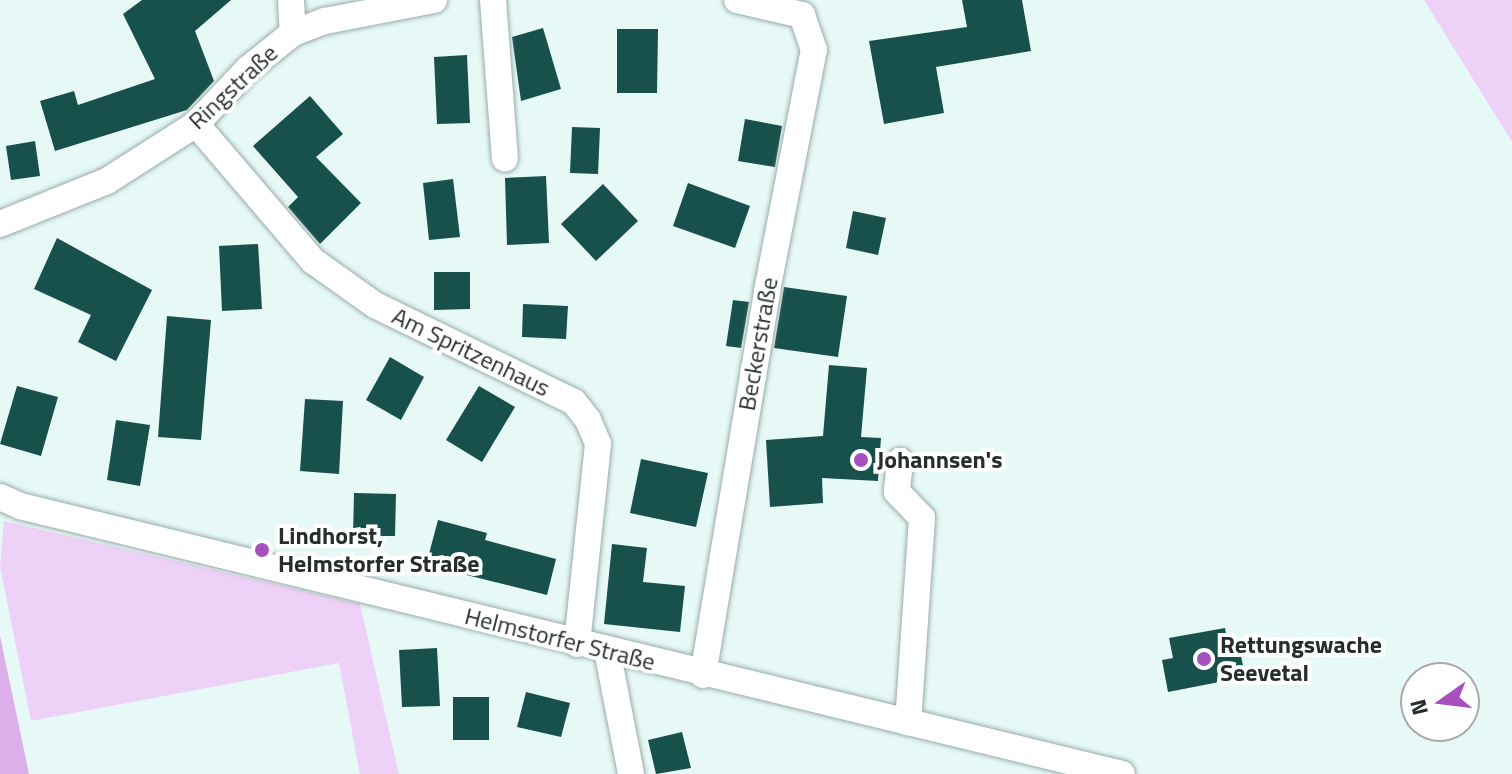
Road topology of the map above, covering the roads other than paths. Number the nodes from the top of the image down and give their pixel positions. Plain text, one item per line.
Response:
1 (291, 0) edge
2 (434, 0) edge
3 (493, 0) edge
4 (737, 0) edge
5 (363, 6) edge
6 (811, 8) edge
7 (293, 33) junction
8 (196, 124) junction
9 (505, 159) dead end
10 (0, 224) edge
11 (900, 461) dead end
12 (0, 497) edge
13 (577, 644) junction
14 (607, 650) junction
15 (703, 675) junction
16 (908, 723) junction
17 (631, 774) edge
18 (1122, 774) edge

1 - 7 street
2 - 5 street, Ringstraße
3 - 9 street
4 - 6 street
5 - 7 street, Ringstraße
6 - 15 street, Beckerstraße
7 - 8 street, Ringstraße
8 - 10 street, Ringstraße
8 - 13 street, Am Spritzenhaus
11 - 16 street
12 - 13 street, Helmstorfer Straße
13 - 14 street, Helmstorfer Straße
14 - 15 street, Helmstorfer Straße
14 - 17 street
15 - 16 street, Helmstorfer Straße
16 - 18 street, Helmstorfer Straße

